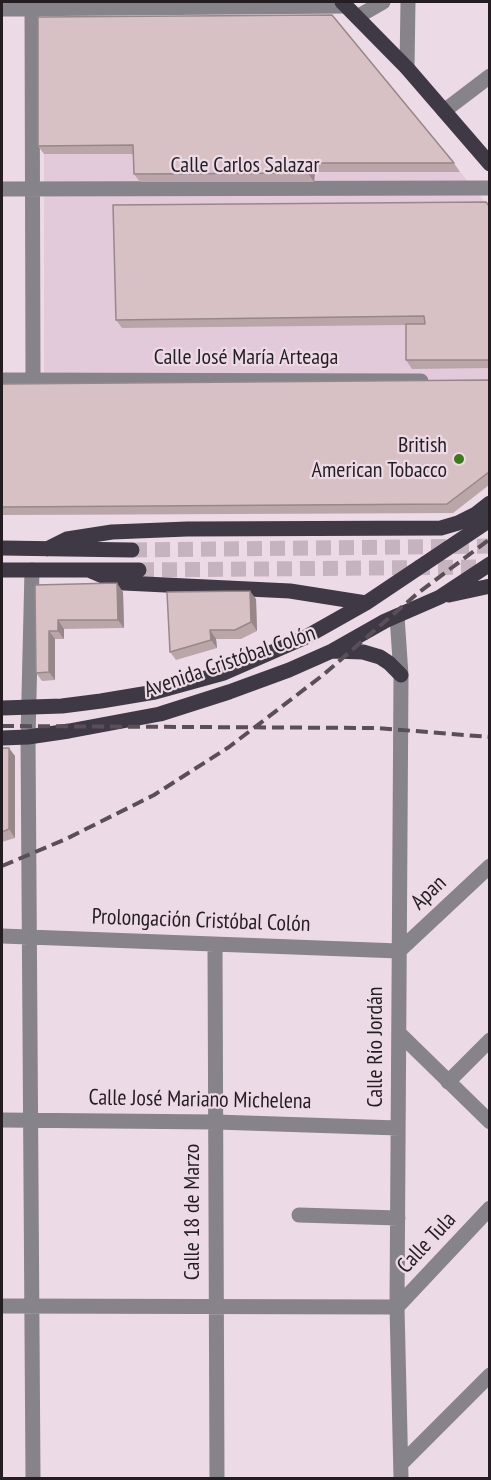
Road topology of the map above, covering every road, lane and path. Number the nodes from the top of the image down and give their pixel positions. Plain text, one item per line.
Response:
1 (383, 2) edge
2 (408, 2) edge
3 (344, 4) edge
4 (32, 5) edge
5 (2, 9) edge
6 (357, 17) junction
7 (407, 68) junction
8 (489, 76) edge
9 (444, 111) junction
10 (489, 164) edge
11 (489, 188) edge
12 (2, 189) edge
13 (33, 189) junction
14 (2, 380) edge
15 (33, 380) junction
16 (431, 381) edge
17 (489, 503) edge
18 (489, 520) edge
19 (2, 548) edge
20 (48, 549) junction
21 (132, 550) tunnel mouth
22 (489, 564) edge
23 (2, 570) edge
24 (32, 570) junction
25 (89, 570) junction
26 (139, 570) tunnel mouth
27 (489, 586) edge
28 (440, 597) junction
29 (366, 603) junction
30 (397, 616) junction
31 (332, 651) junction
32 (224, 673) junction
33 (401, 675) junction
34 (229, 692) junction
35 (2, 708) edge
36 (28, 708) junction
37 (28, 737) junction
38 (2, 738) edge
39 (489, 866) edge
40 (2, 936) edge
41 (28, 936) junction
42 (215, 945) junction
43 (399, 951) junction
44 (400, 1034) junction
45 (489, 1040) edge
46 (448, 1082) junction
47 (2, 1120) edge
48 (30, 1120) junction
49 (216, 1122) junction
50 (489, 1122) edge
51 (398, 1128) junction
52 (489, 1208) edge
53 (299, 1215) dead end
54 (398, 1218) junction
55 (2, 1306) edge
56 (32, 1306) junction
57 (397, 1307) junction
58 (216, 1308) junction
59 (489, 1375) edge
60 (401, 1471) edge
61 (33, 1479) edge
62 (217, 1479) edge

1 - 6 street
2 - 7 street
3 - 4 street
3 - 6 main road
4 - 5 street
4 - 13 street
6 - 7 main road
7 - 9 main road
8 - 9 street
9 - 10 main road
11 - 13 street, Calle Carlos Salazar
12 - 13 street, Calle Carlos Salazar
13 - 15 street
14 - 15 street, Calle José María Arteaga
15 - 16 street, Calle José María Arteaga
17 - 20 main road
18 - 29 main road, Avenida Cristóbal Colón
19 - 20 main road
20 - 21 main road
22 - 28 main road, Avenida Cristóbal Colón
23 - 24 main road
24 - 25 main road
24 - 36 street
25 - 26 main road
25 - 29 main road
27 - 28 main road
28 - 30 main road, Avenida Cristóbal Colón
29 - 32 main road, Avenida Cristóbal Colón
30 - 31 main road, Avenida Cristóbal Colón
30 - 33 street, Calle Río Jordán
31 - 33 main road
31 - 34 main road, Avenida Cristóbal Colón
32 - 34 main road
32 - 36 main road, Avenida Cristóbal Colón
33 - 43 street, Calle Río Jordán
34 - 37 main road, Avenida Cristóbal Colón
35 - 36 main road, Avenida Cristóbal Colón
36 - 37 street
37 - 38 main road, Avenida Cristóbal Colón
37 - 41 street
39 - 43 street, Apan
40 - 41 street, Prolongación Cristóbal Colón
41 - 42 street, Prolongación Cristóbal Colón
41 - 48 street
42 - 43 street, Prolongación Cristóbal Colón
42 - 49 street, Calle 18 de Marzo
43 - 44 street, Calle Río Jordán
44 - 46 street
44 - 51 street, Calle Río Jordán
45 - 46 street
46 - 50 street
47 - 48 street, Calle José Mariano Michelena
48 - 49 street, Calle José Mariano Michelena
48 - 56 street
49 - 51 street, Calle José Mariano Michelena
49 - 58 street, Calle 18 de Marzo
51 - 54 street, Calle Río Jordán
52 - 57 street, Calle Tula
53 - 54 street
54 - 57 street, Calle Río Jordán
55 - 56 street
56 - 58 street
56 - 61 street
57 - 58 street
57 - 60 street, Calle Río Jordán
58 - 62 street, Calle 18 de Marzo
59 - 60 street

